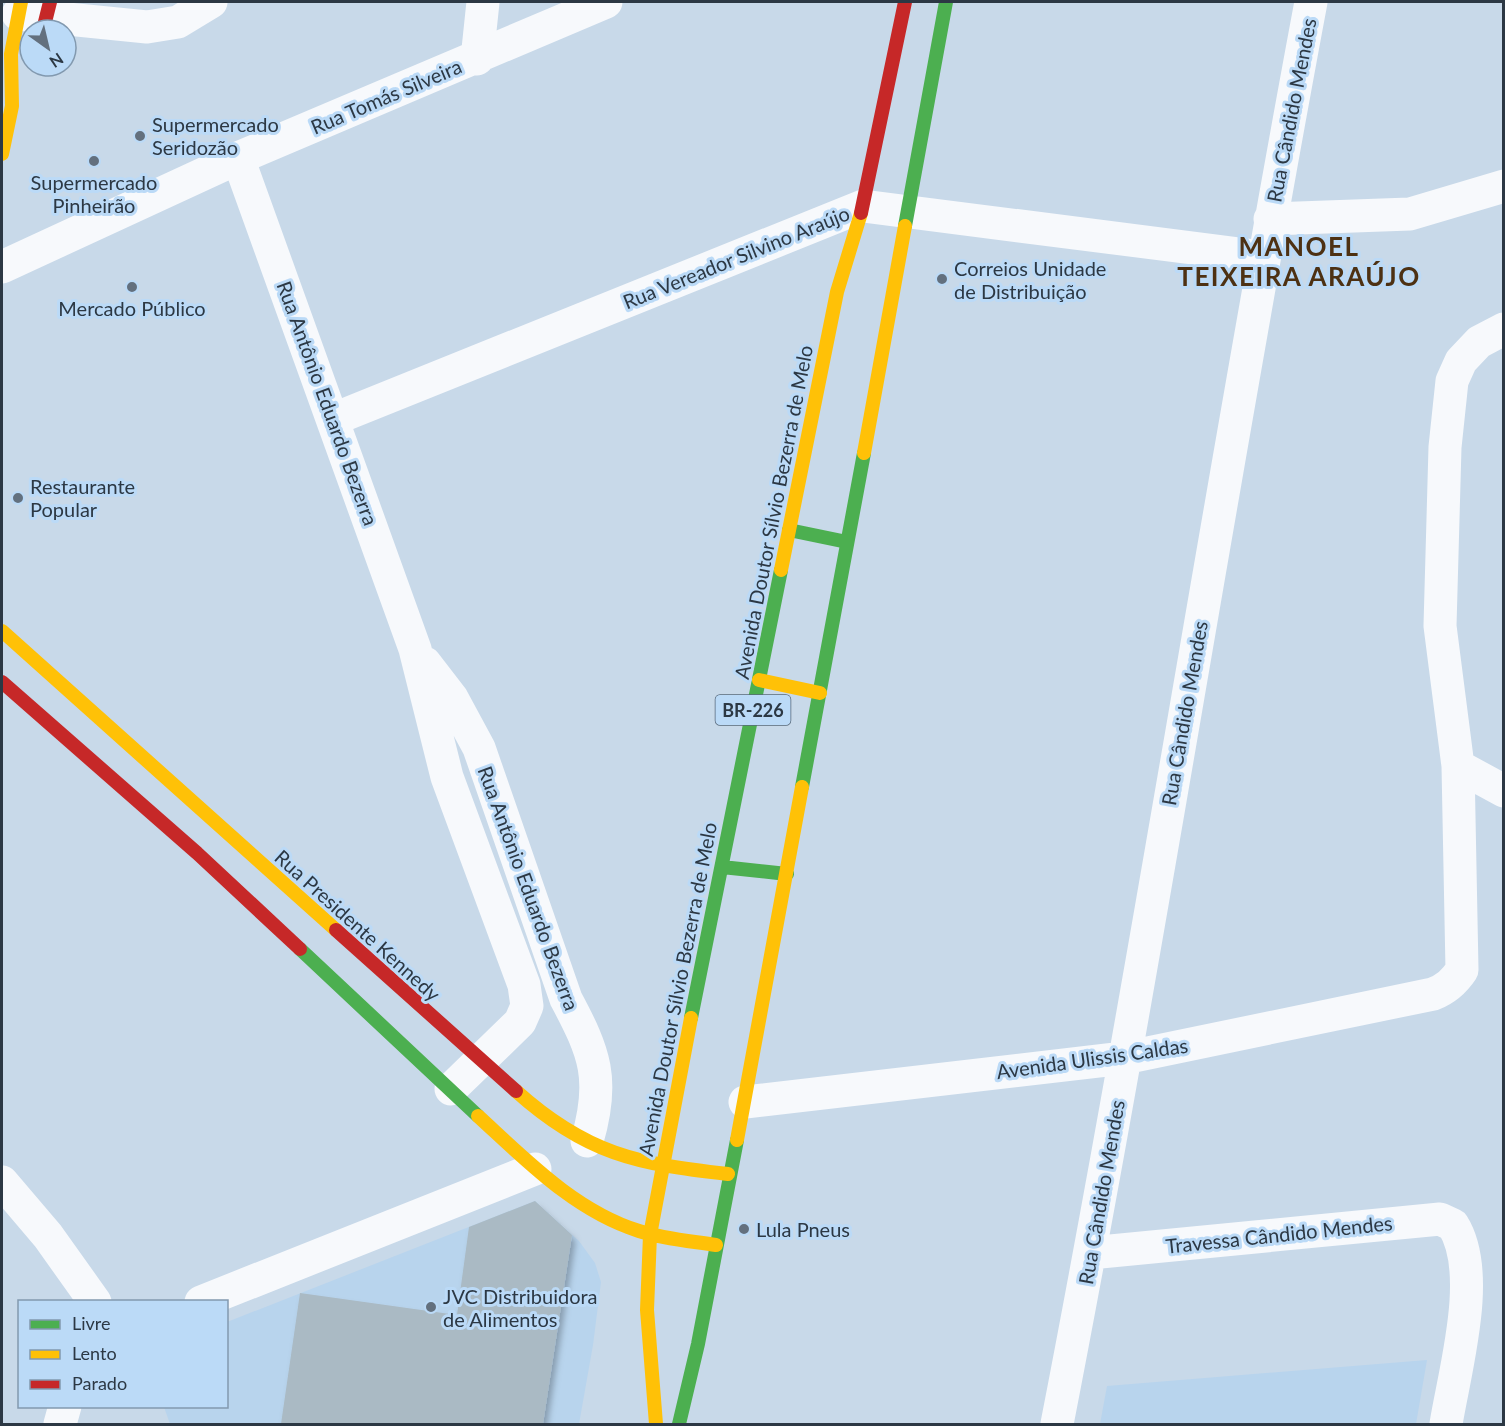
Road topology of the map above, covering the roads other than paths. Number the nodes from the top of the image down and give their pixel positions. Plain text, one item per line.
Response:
1 (211, 2) edge
2 (483, 2) edge
3 (606, 2) edge
4 (905, 2) edge
5 (946, 2) edge
6 (1311, 2) edge
7 (30, 14) edge
8 (477, 59) junction
9 (26, 78) edge
10 (12, 106) junction
11 (2, 154) edge
12 (238, 158) junction
13 (1503, 186) edge
14 (863, 206) junction
15 (908, 212) junction
16 (1270, 219) junction
17 (1263, 257) junction
18 (2, 267) edge
19 (1503, 329) edge
20 (334, 419) junction
21 (789, 530) junction
22 (848, 542) junction
23 (2, 631) edge
24 (416, 649) junction
25 (47, 671) junction
26 (759, 680) junction
27 (2, 682) edge
28 (820, 693) junction
29 (21, 700) junction
30 (1458, 766) junction
31 (1503, 791) edge
32 (208, 840) junction
33 (722, 867) junction
34 (787, 874) junction
35 (557, 974) junction
36 (524, 985) junction
37 (1124, 1058) junction
38 (482, 1061) junction
39 (451, 1089) junction
40 (745, 1102) junction
41 (587, 1141) junction
42 (661, 1166) junction
43 (535, 1169) junction
44 (728, 1174) junction
45 (2, 1182) edge
46 (650, 1235) junction
47 (716, 1245) junction
48 (1090, 1253) junction
49 (94, 1300) edge
50 (206, 1300) edge
51 (65, 1408) edge
52 (60, 1425) edge
53 (656, 1425) edge
54 (679, 1425) edge
55 (1057, 1425) edge
56 (1446, 1425) edge

1 - 7 street
2 - 8 street
3 - 8 street, Rua Tomás Silveira
4 - 14 main road, Avenida Doutor Sílvio Bezerra de Melo / BR-226
5 - 15 main road, BR-226
6 - 16 street, Rua Cândido Mendes
7 - 10 main road
8 - 12 street, Rua Tomás Silveira
9 - 10 main road
10 - 11 main road
12 - 18 street, Rua Tomás Silveira
12 - 20 street, Rua Antônio Eduardo Bezerra
13 - 16 street
14 - 15 street, Rua Vereador Silvino Araújo
14 - 20 street, Rua Vereador Silvino Araújo
14 - 21 main road, Avenida Doutor Sílvio Bezerra de Melo / BR-226
15 - 17 street, Rua Vereador Silvino Araújo
15 - 22 main road, BR-226
16 - 17 street, Rua Cândido Mendes
17 - 37 street, Rua Cândido Mendes
19 - 30 street
20 - 24 street, Rua Antônio Eduardo Bezerra
21 - 22 main road
21 - 26 main road, Avenida Doutor Sílvio Bezerra de Melo / BR-226
22 - 28 main road, BR-226
23 - 25 main road, Rua Presidente Kennedy
24 - 35 street, Rua Antônio Eduardo Bezerra
24 - 36 street, Rua Antônio Eduardo Bezerra
25 - 29 main road
25 - 32 main road, Rua Presidente Kennedy
26 - 28 main road
26 - 33 main road, Avenida Doutor Sílvio Bezerra de Melo / BR-226
27 - 29 main road, Rua Presidente Kennedy
28 - 34 main road, BR-226
29 - 32 main road, Rua Presidente Kennedy
30 - 31 street
30 - 37 street, Avenida Ulissis Caldas
32 - 38 main road, Rua Presidente Kennedy
32 - 39 main road, Rua Presidente Kennedy
33 - 34 main road
33 - 42 main road, Avenida Doutor Sílvio Bezerra de Melo / BR-226
34 - 40 main road, BR-226
35 - 36 street
35 - 41 street, Rua Antônio Eduardo Bezerra
36 - 38 street, Rua Antônio Eduardo Bezerra
37 - 40 street, Avenida Ulissis Caldas
37 - 48 street, Rua Cândido Mendes
38 - 39 street, Rua Antônio Eduardo Bezerra
38 - 41 main road, Rua Presidente Kennedy
39 - 43 main road, Rua Presidente Kennedy
40 - 44 main road, BR-226
41 - 42 main road, Rua Presidente Kennedy
42 - 44 main road, Rua Presidente Kennedy
42 - 46 main road, Avenida Doutor Sílvio Bezerra de Melo / BR-226
43 - 46 main road, Rua Presidente Kennedy
43 - 50 street
44 - 47 main road, BR-226
45 - 49 street
46 - 47 main road, Rua Presidente Kennedy
46 - 53 main road, Avenida Doutor Sílvio Bezerra de Melo / BR-226
47 - 54 main road, BR-226
48 - 55 street, Rua Cândido Mendes
48 - 56 street, Travessa Cândido Mendes
51 - 52 street

